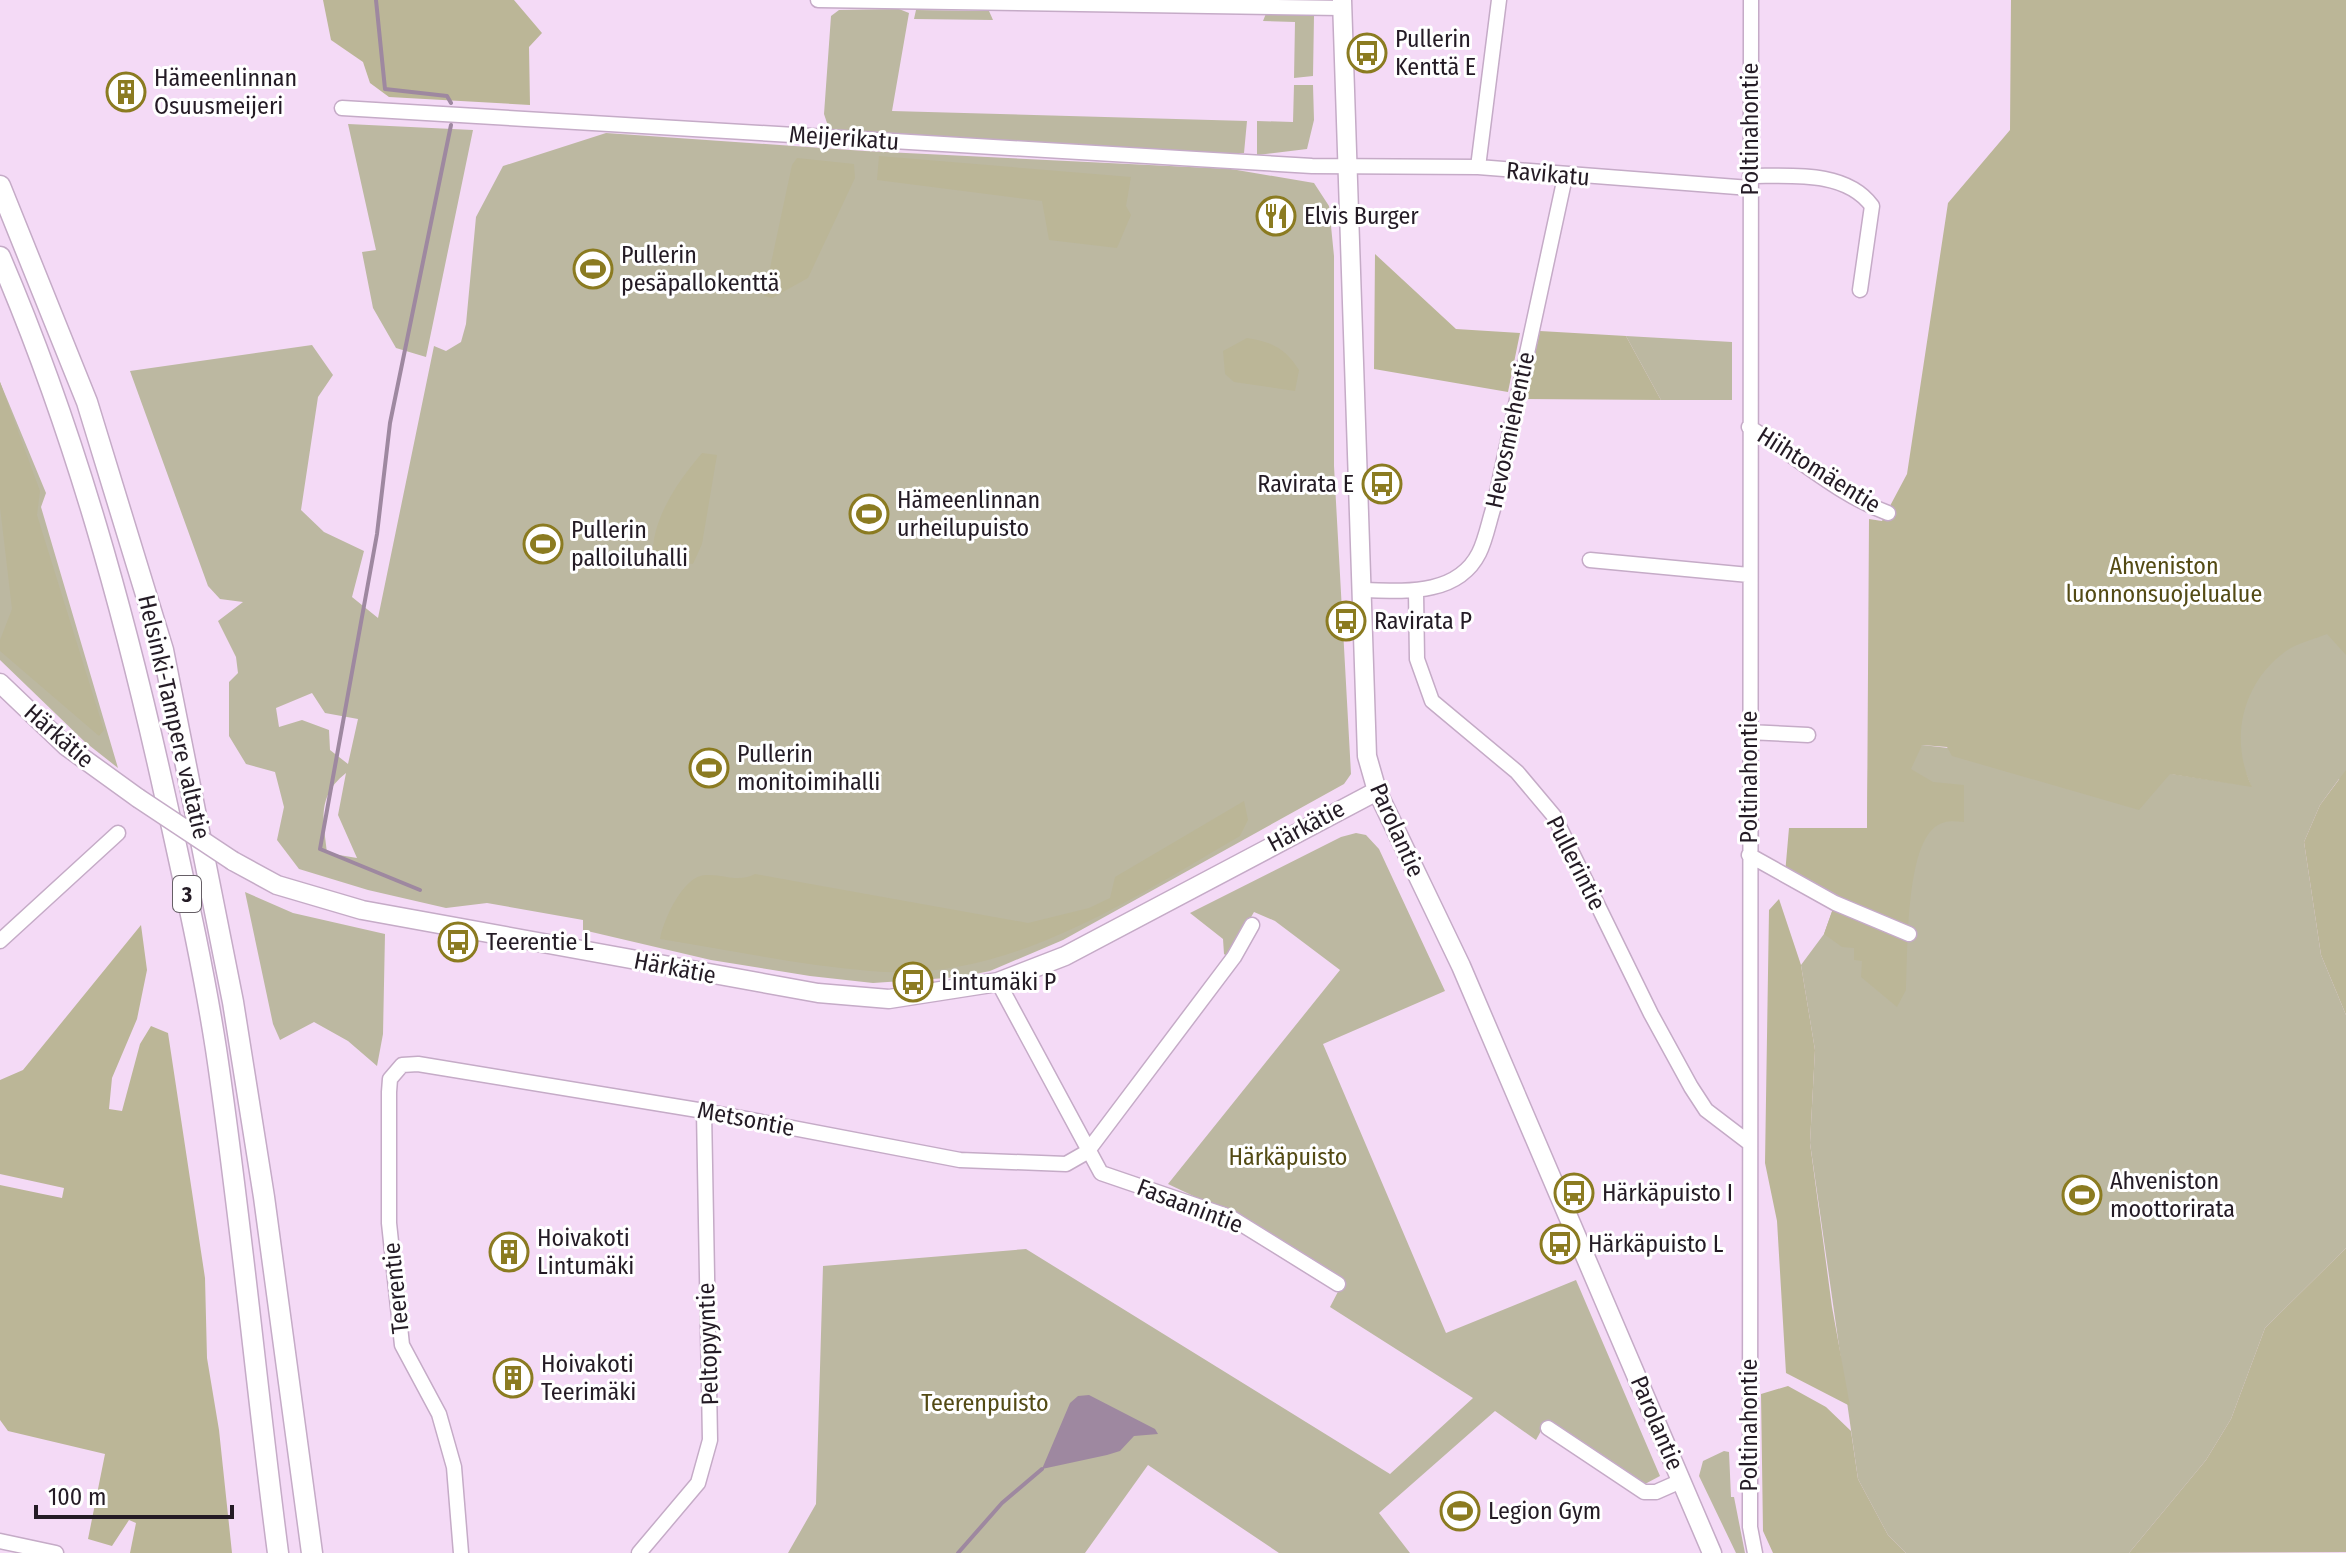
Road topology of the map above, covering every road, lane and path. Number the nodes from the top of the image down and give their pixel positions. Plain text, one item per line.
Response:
1 (899, 0) edge
2 (1499, 0) edge
3 (1751, 0) edge
4 (819, 1) edge
5 (1342, 4) edge
6 (342, 108) dead end
7 (1346, 165) junction
8 (1478, 167) junction
9 (1565, 177) junction
10 (1750, 182) junction
11 (0, 186) edge
12 (0, 257) edge
13 (1860, 290) dead end
14 (1749, 427) junction
15 (1888, 513) dead end
16 (1590, 560) dead end
17 (1749, 575) junction
18 (1361, 590) junction
19 (1416, 592) junction
20 (0, 683) edge
21 (1748, 732) junction
22 (1808, 735) dead end
23 (1377, 791) junction
24 (118, 833) dead end
25 (1749, 855) junction
26 (1252, 925) dead end
27 (1909, 934) dead end
28 (0, 941) edge
29 (998, 982) junction
30 (402, 1065) joint
31 (704, 1111) junction
32 (1748, 1142) junction
33 (1087, 1152) junction
34 (1338, 1284) dead end
35 (1548, 1428) dead end
36 (1681, 1481) junction
37 (0, 1541) edge
38 (56, 1553) edge
39 (278, 1553) edge
40 (312, 1553) edge
41 (461, 1553) edge
42 (639, 1553) edge
43 (1712, 1553) edge
44 (1755, 1553) edge

1 - 4 street
1 - 5 street
2 - 8 street
3 - 10 street, Poltinahontie
5 - 7 main road, Parolantie
6 - 7 street, Meijerikatu
7 - 8 street, Ravikatu
7 - 18 main road, Parolantie
8 - 9 street, Ravikatu
9 - 10 street, Ravikatu
9 - 19 street, Hevosmiehentie
10 - 13 street, Ravikatu
10 - 14 street, Poltinahontie
11 - 40 highway, Helsinki-Tampere valtatie / 3
12 - 39 highway, Helsinki-Tampere valtatie / 3
14 - 15 street, Hiihtomäentie
14 - 17 street, Poltinahontie
16 - 17 street
17 - 21 street, Poltinahontie
18 - 19 street, Hevosmiehentie
18 - 23 main road, Parolantie
19 - 32 street, Pullerintie
20 - 29 main road, Härkätie, bridge
21 - 22 street
21 - 25 street, Poltinahontie
23 - 29 main road, Härkätie
23 - 36 main road, Parolantie
24 - 28 street
25 - 27 street
25 - 32 street, Poltinahontie
26 - 33 street
29 - 33 street
30 - 31 street, Metsontie
30 - 41 street, Teerentie
31 - 33 street, Metsontie
31 - 42 street, Peltopyyntie
32 - 44 street, Poltinahontie
33 - 34 street, Fasaanintie
35 - 36 street
36 - 43 main road, Parolantie
37 - 38 street

